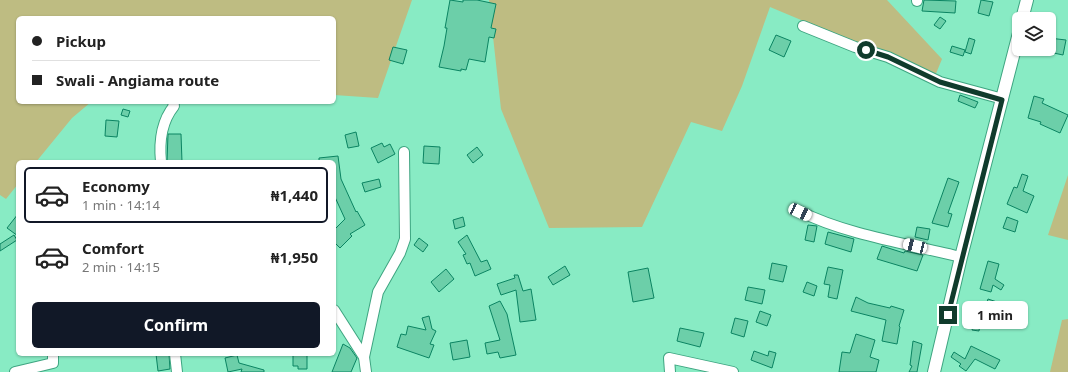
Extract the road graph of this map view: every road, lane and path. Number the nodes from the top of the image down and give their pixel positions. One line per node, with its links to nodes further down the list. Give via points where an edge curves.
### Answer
1 (1027, 0): 2 (street)
2 (1024, 12)
3 (803, 26): 5 (street, via 854,47 888,57 940,82)
4 (1013, 56): 5 (street)
5 (1002, 100): 10 (street)
6 (174, 104): 8 (street, via 162,130)
7 (404, 152): 14 (street, via 405,239 378,292)
8 (161, 160)
9 (800, 212): 10 (street, via 838,227)
10 (961, 257): 20 (street)
11 (336, 313): 14 (street)
12 (54, 356): 15 (street, via 53,363)
13 (175, 356): 16 (street)
14 (364, 357): 17 (street)
15 (15, 372)
16 (177, 372)
17 (366, 372)
18 (670, 372): 19 (street, via 669,358)
19 (732, 372)
20 (934, 372)

